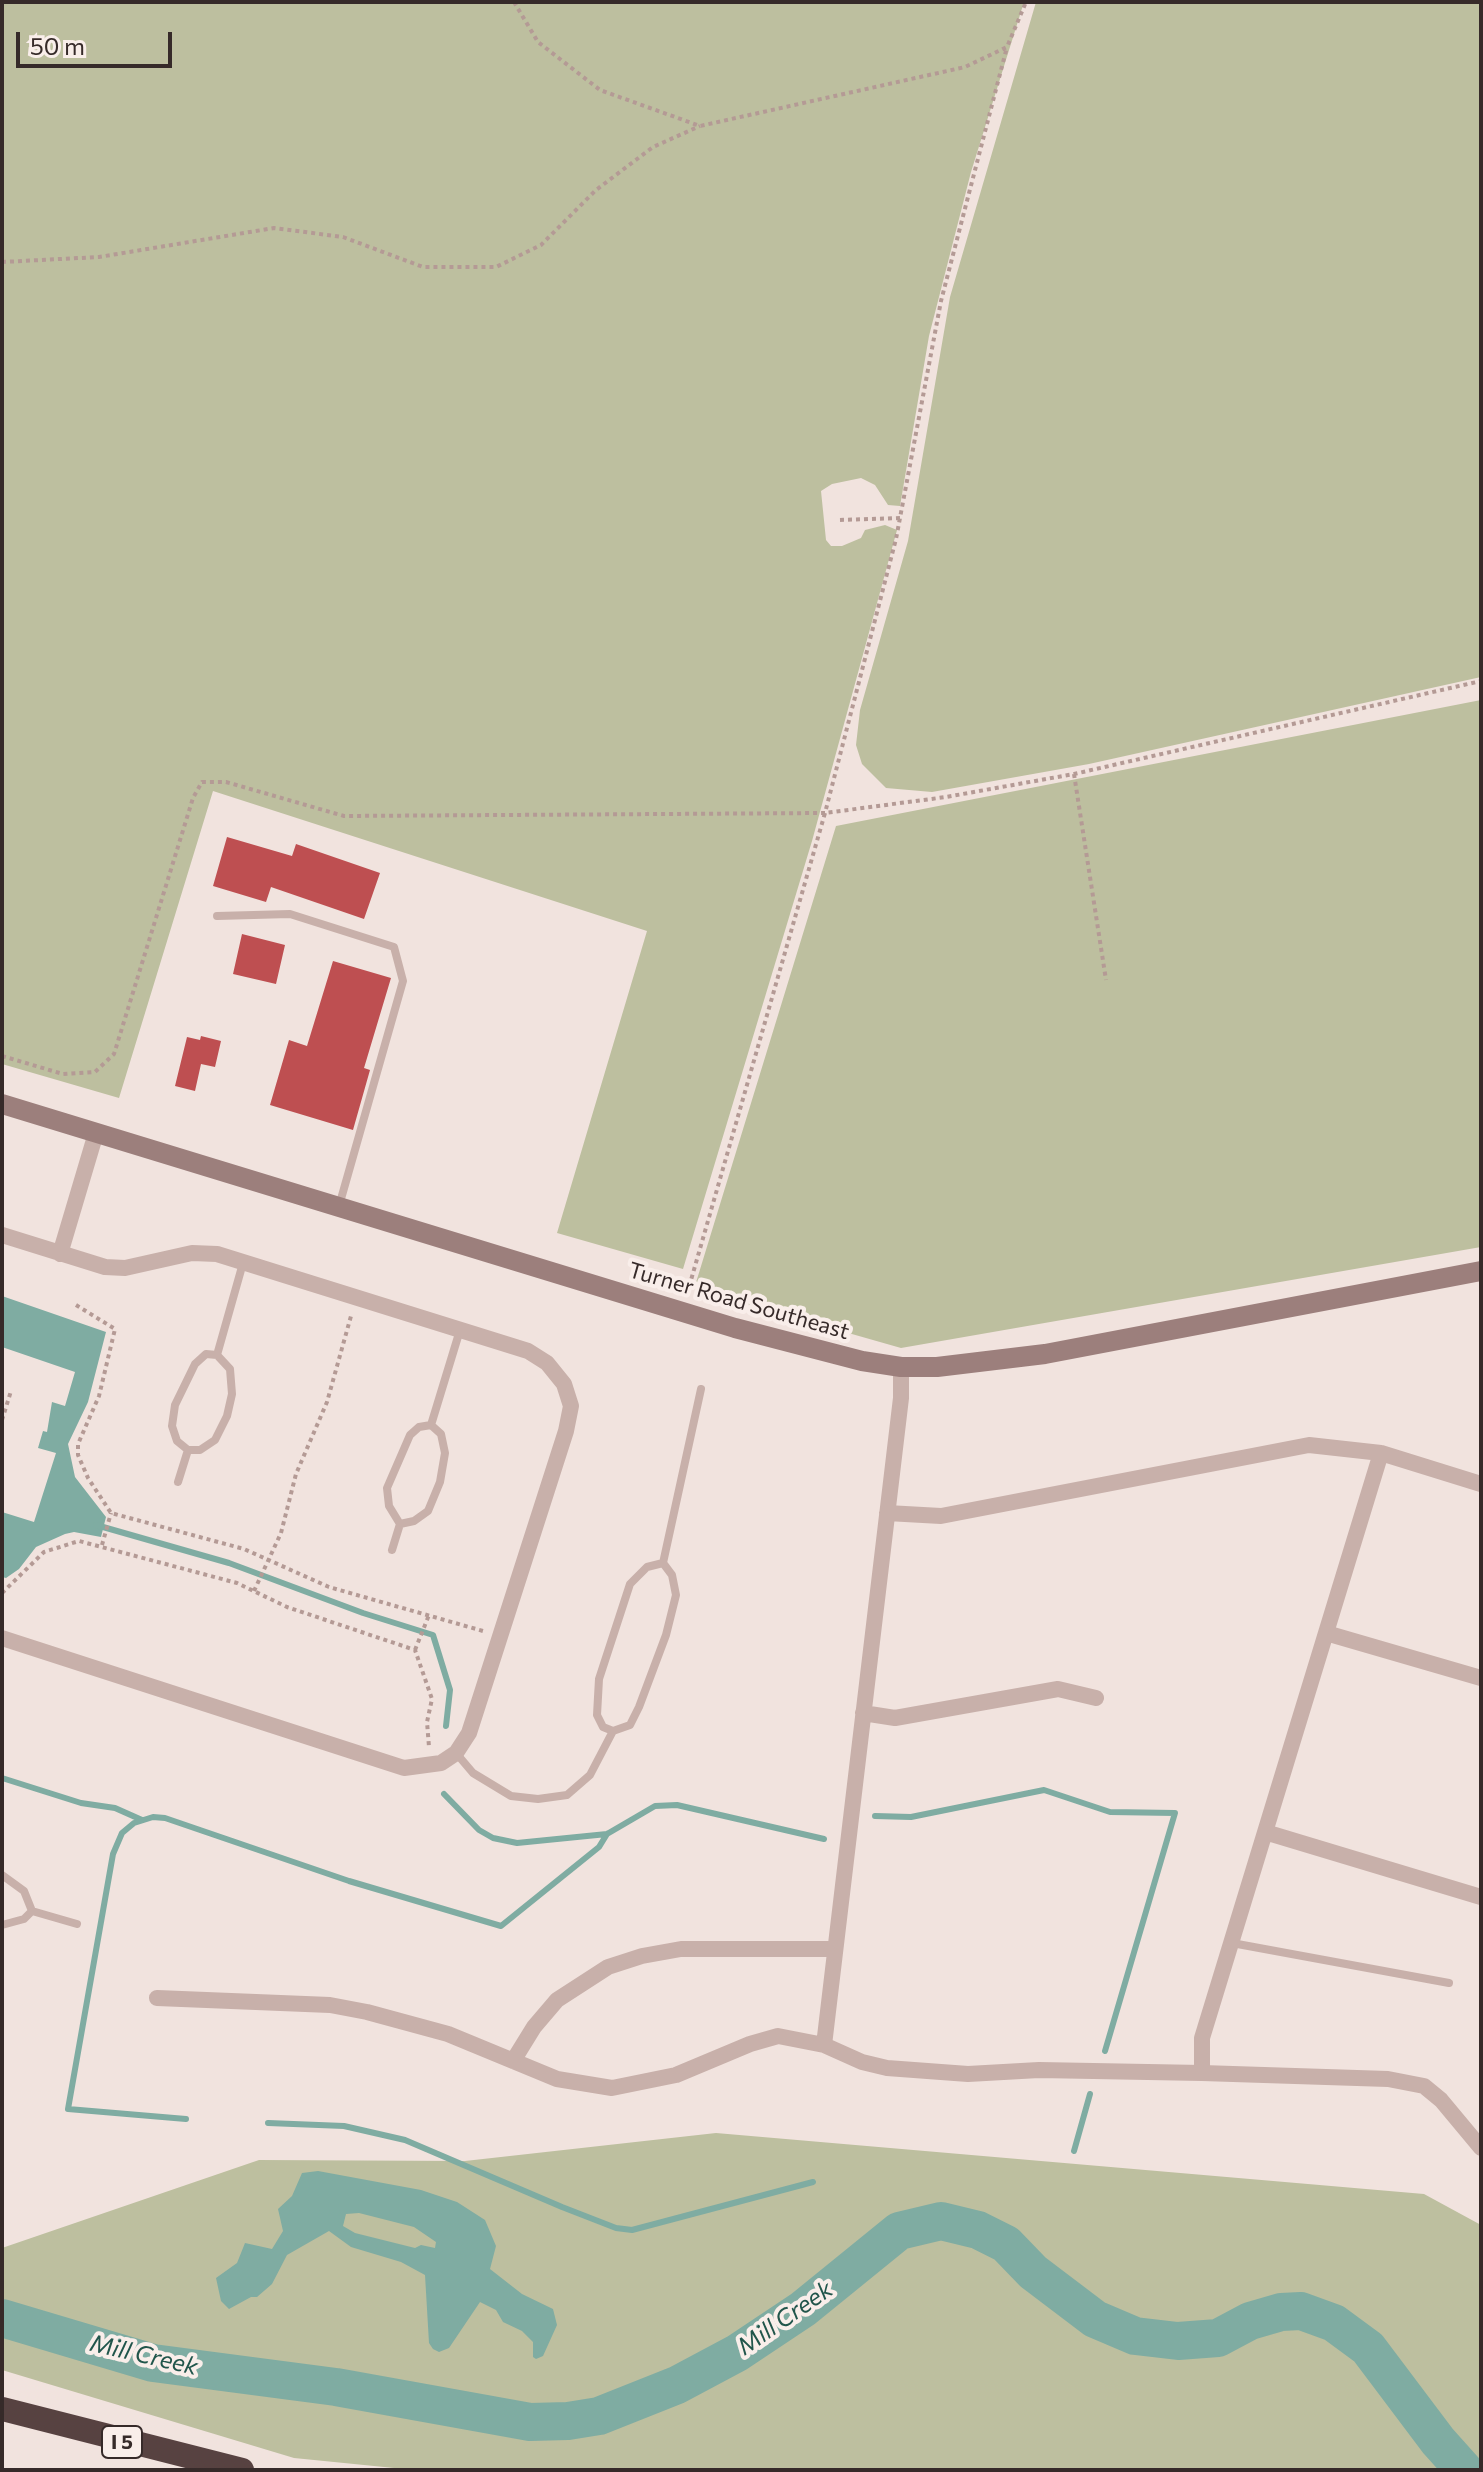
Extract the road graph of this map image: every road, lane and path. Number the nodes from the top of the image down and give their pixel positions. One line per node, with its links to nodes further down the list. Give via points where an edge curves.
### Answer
1 (514, 2): 4 (path, via 538,42 600,90)
2 (1026, 2): 3 (path)
3 (1007, 47): 4 (path, via 965,67); 6 (path, via 941,301)
4 (700, 126): 5 (path, via 653,147 596,190 541,245 496,267 423,267 343,237 274,228 99,257)
5 (2, 262)
6 (900, 518): 7 (path); 10 (path)
7 (840, 520)
8 (1481, 681): 9 (path)
9 (1074, 774): 10 (path); 12 (path)
10 (825, 813): 13 (path, via 344,816 226,782 202,782 114,1054 95,1072 63,1074); 23 (path)
11 (217, 916): 16 (lane, via 290,914 394,947 403,981)
12 (1106, 980)
13 (2, 1056)
14 (2, 1104): 15 (main road, Turner Road Southeast)
15 (96, 1133): 16 (main road, Turner Road Southeast); 18 (street)
16 (339, 1207): 23 (main road, Turner Road Southeast)
17 (2, 1235): 18 (street)
18 (60, 1254): 19 (street, via 125,1268 192,1253)
19 (244, 1262): 21 (street); 25 (lane)
20 (1481, 1271): 26 (main road, Turner Road Southeast, via 1045,1354)
21 (356, 1298): 24 (street); 40 (path, via 327,1402)
22 (76, 1305): 35 (path, via 115,1329 99,1396 78,1444 88,1478)
23 (682, 1312): 26 (main road, Turner Road Southeast, via 804,1348)
24 (460, 1330): 30 (lane); 46 (street, via 528,1351 547,1363 564,1384 571,1406)
25 (217, 1355): 31 (lane, via 206,1354 195,1364 175,1405 172,1426 177,1441); 31 (lane, via 230,1369 227,1416 215,1440 200,1450)
26 (901, 1367): 36 (street)
27 (701, 1389): 41 (lane)
28 (11, 1391): 29 (path)
29 (2, 1420)
30 (431, 1425): 37 (lane, via 410,1435 387,1488 389,1506); 37 (lane, via 441,1434 445,1453 440,1482 428,1511)
31 (188, 1450): 33 (lane)
32 (1381, 1453): 34 (street); 36 (street, via 1309,1445 941,1516); 45 (street)
33 (178, 1482)
34 (1481, 1484)
35 (111, 1513): 38 (path); 40 (path, via 219,1541)
36 (887, 1513): 51 (street)
37 (400, 1524): 39 (lane)
38 (102, 1545): 42 (path); 43 (path, via 79,1541 44,1552)
39 (392, 1550)
40 (268, 1561): 42 (path); 44 (path, via 329,1587)
41 (663, 1563): 52 (lane, via 676,1595 666,1635 630,1725); 52 (lane, via 647,1567 630,1584 599,1679 597,1715 603,1727)
42 (254, 1591): 48 (path)
43 (2, 1593)
44 (430, 1614): 46 (path); 48 (path)
45 (1326, 1633): 49 (street); 55 (street)
46 (500, 1636): 53 (street, via 469,1733)
47 (2, 1638): 54 (street, via 404,1768)
48 (415, 1650): 54 (path, via 432,1699 427,1722)
49 (1481, 1678)
50 (1096, 1698): 51 (street, via 1058,1689 895,1718)
51 (863, 1713): 62 (street)
52 (613, 1731): 53 (lane, via 590,1775 567,1795 511,1796 473,1773)
53 (456, 1753): 54 (street)
54 (431, 1765)
55 (1265, 1832): 57 (street); 61 (street)
56 (2, 1875): 58 (lane, via 24,1891)
57 (1481, 1897)
58 (32, 1911): 59 (lane); 60 (lane)
59 (77, 1924)
60 (2, 1925)
61 (1231, 1942): 63 (lane); 67 (street, via 1202,2038)
62 (835, 1949): 65 (street); 66 (street, via 681,1949 608,1967 557,2000)
63 (1449, 1983)
64 (157, 1998): 66 (street, via 330,2005 407,2021)
65 (824, 2045): 66 (street, via 778,2036 676,2075 612,2088 557,2079); 67 (street, via 887,2068 968,2074)
66 (513, 2061)
67 (1202, 2073): 68 (street, via 1388,2079 1424,2086)
68 (1481, 2148)
69 (2, 2409): 70 (highway, I 5)
70 (242, 2470)

